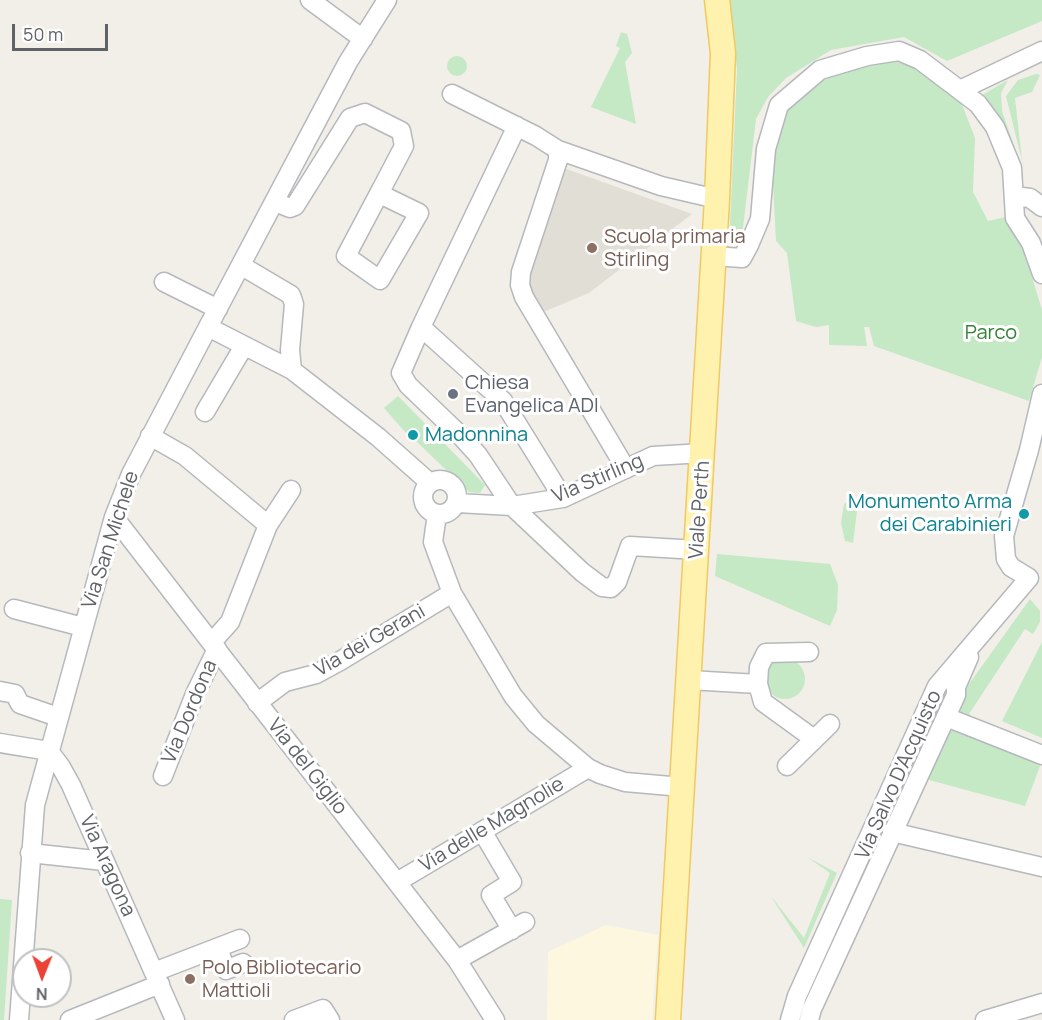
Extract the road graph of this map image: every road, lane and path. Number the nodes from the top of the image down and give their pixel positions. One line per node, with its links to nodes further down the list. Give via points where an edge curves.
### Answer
1 (310, 0): 4 (street)
2 (387, 0): 4 (street, Via San Michele)
3 (717, 0): 12 (main road, Viale Perth, via 723,53)
4 (363, 39): 13 (street, Via San Michele)
5 (1042, 51): 6 (street)
6 (960, 90): 11 (street, via 978,104 995,128 1011,168); 15 (street, via 920,60 899,51 820,70 779,105 766,149 760,219 742,258)
7 (452, 94): 8 (street)
8 (516, 126): 9 (street); 21 (street)
9 (558, 150): 12 (street, via 661,186); 28 (street, via 520,285)
10 (382, 188): 10 (street, via 386,197 419,213 380,280 346,256); 13 (street, via 404,146 404,137 401,131 365,113 345,122 295,206)
11 (1014, 196): 14 (street, via 1030,198); 17 (street, via 1015,218 1031,243)
12 (717, 199): 15 (main road, Viale Perth)
13 (275, 202): 16 (street, Via San Michele)
14 (1042, 207)
15 (713, 256): 27 (main road, Viale Perth)
16 (242, 266): 19 (street, Via San Michele); 23 (street, via 291,296)
17 (1042, 274)
18 (165, 282): 19 (street)
19 (218, 309): 20 (street, Via San Michele)
20 (208, 327): 22 (street); 26 (street, Via San Michele)
21 (421, 327): 31 (street, via 503,401); 33 (street, via 401,373 408,385 478,455)
22 (244, 346): 23 (street); 25 (street)
23 (292, 370): 29 (street)
24 (1042, 394): 45 (street, via 1004,537 1006,559 1029,578 978,638)
25 (205, 412)
26 (150, 436): 35 (street, Via San Michele); 36 (street, via 185,456)
27 (703, 453): 28 (street, Via Stirling, via 653,456); 37 (main road, Viale Perth)
28 (626, 469): 31 (street, Via Stirling)
29 (430, 483): 32 (street, via 440,479 451,483 457,492); 34 (street, via 423,498 427,508)
30 (291, 490): 36 (street, Via Dordona)
31 (563, 498): 33 (street, Via Stirling)
32 (457, 503): 33 (street, Via Stirling); 34 (street, via 449,512)
33 (512, 506): 37 (street, via 560,553 606,589 617,582 630,546)
34 (437, 514): 38 (street, via 433,542)
35 (114, 517): 40 (street, Via San Michele); 41 (street, Via del Giglio)
36 (268, 525): 41 (street, Via Dordona, via 230,621)
37 (697, 550): 43 (main road, Viale Perth)
38 (452, 593): 47 (street, Via dei Gerani, via 316,674 285,682); 56 (street, via 513,696 536,724)
39 (14, 609): 40 (street)
40 (82, 627): 48 (street, Via San Michele)
41 (215, 645): 47 (street, Via del Giglio); 57 (street, Via Dordona)
42 (809, 652): 44 (street, via 766,653 759,667)
43 (689, 680): 44 (street); 58 (main road, Viale Perth)
44 (758, 684): 51 (street, via 763,702)
45 (949, 685): 49 (street, Via Salvo D'Acquisto, via 956,695); 65 (street, Via Salvo D'Acquisto, via 936,688)
46 (8, 693): 48 (street, via 20,704)
47 (257, 703): 64 (street, Via del Giglio)
48 (58, 717): 53 (street, Via San Michele)
49 (946, 717): 54 (street); 60 (street, Via Salvo D'Acquisto)
50 (830, 724): 51 (street)
51 (814, 739): 55 (street)
52 (0, 743): 53 (street)
53 (49, 750): 61 (street, Via San Michele, via 35,805); 62 (street, Via Aragona, via 71,785)
54 (1042, 755)
55 (787, 766)
56 (588, 768): 58 (street, via 625,782); 59 (street, Via delle Magnolie)
57 (164, 776)
58 (682, 787): 78 (main road, Viale Perth)
59 (482, 831): 64 (street, Via delle Magnolie); 68 (street, via 512,882 491,895 518,926)
60 (892, 832): 63 (street); 65 (street, Via Salvo D'Acquisto)
61 (30, 853): 62 (street); 72 (street, Via San Michele)
62 (104, 861): 70 (street, Via Aragona)
63 (1042, 867)
64 (397, 882): 68 (street, Via del Giglio)
65 (859, 884): 79 (street, Via Salvo D'Acquisto, via 797,996); 80 (street, Via Salvo D'Acquisto)
66 (240, 939): 67 (street)
67 (219, 948): 69 (street, via 226,970); 70 (street)
68 (457, 960): 77 (street, Via del Giglio)
69 (243, 963)
70 (157, 978): 73 (street); 74 (street, Via Aragona)
71 (1034, 1010): 81 (street)
72 (19, 1020)
73 (70, 1020)
74 (175, 1020)
75 (294, 1020): 76 (street, via 323,1009)
76 (330, 1020)
77 (495, 1020)
78 (668, 1020)
79 (790, 1020)
80 (809, 1020)
81 (985, 1020)

